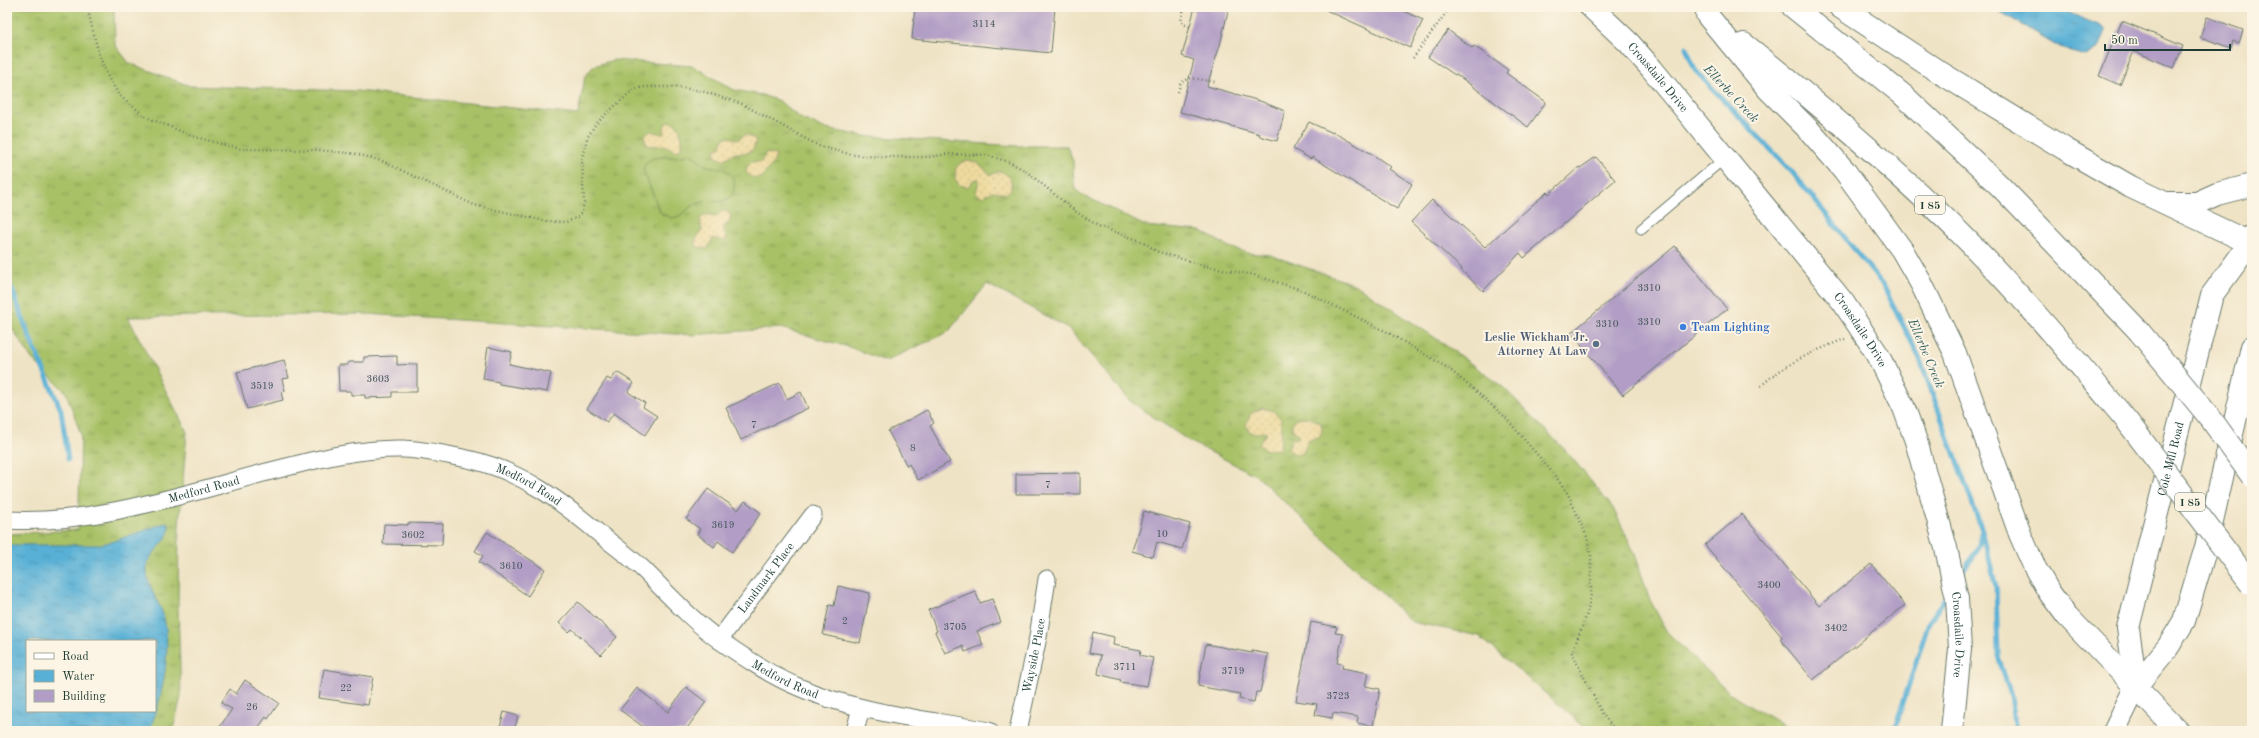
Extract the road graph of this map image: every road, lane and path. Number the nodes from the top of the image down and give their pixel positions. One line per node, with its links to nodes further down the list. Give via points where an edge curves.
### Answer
1 (88, 7): 31 (path, via 99,55 109,79 120,96 146,116 195,137 226,146 357,154 382,161 474,204 515,215 566,222 578,217 584,203 582,158 587,138 595,125 633,90 642,87 677,87 702,91 742,104 819,146 853,155 987,155 1026,171 1075,211 1098,226 1144,242 1156,251 1205,266 1280,282 1309,294 1381,329 1448,368 1505,417 1568,494 1587,537 1592,574 1587,614 1572,652 1602,712)
2 (1184, 7): 8 (path, via 1181,21)
3 (1591, 7): 12 (main road, Croasdaile Drive, via 1630,43)
4 (1793, 7): 20 (main road, bridge, via 1902,95 2000,186 2138,330 2211,419)
5 (1840, 7): 14 (main road, via 1936,70 2065,149 2131,187)
6 (1448, 10): 9 (path)
7 (1701, 11): 24 (main road, I 85, bridge, via 1859,138 1959,233 2068,350 2127,421); 26 (main road, via 1769,90 1844,170 1902,250 1955,353 2020,534 2035,568 2067,616)
8 (1191, 27)
9 (1413, 58)
10 (1216, 82): 11 (path, via 1191,78 1181,82)
11 (1178, 92)
12 (1725, 158): 15 (lane); 17 (main road, Croasdaile Drive, via 1844,302)
13 (2252, 185): 14 (main road, via 2217,194 2197,203)
14 (2168, 203): 16 (main road)
15 (1641, 229)
16 (2252, 243): 26 (main road, Cole Mill Road, via 2212,295 2128,628)
17 (1864, 331): 19 (path, via 1791,364); 32 (main road, Croasdaile Drive, via 1891,378 1916,441 1951,567 1957,599 1960,649)
18 (2252, 347): 26 (main road, via 2206,547 2184,621 2155,665)
19 (1761, 386)
20 (2252, 476)
21 (813, 515): 25 (street, Landmark Place)
22 (7, 520): 25 (street, Medford Road, via 69,518 111,510 320,458 400,449 444,454 509,472 538,486 640,566 685,612)
23 (1048, 579): 30 (street, Wayside Place)
24 (2252, 584)
25 (719, 640): 27 (street, Medford Road, via 766,671 796,686)
26 (2136, 686): 33 (main road); 34 (main road)
27 (861, 708): 28 (street); 29 (street, Medford Road)
28 (855, 731)
29 (990, 731)
30 (1018, 731)
31 (1615, 731)
32 (1952, 731)
33 (2114, 731)
34 (2178, 731)

